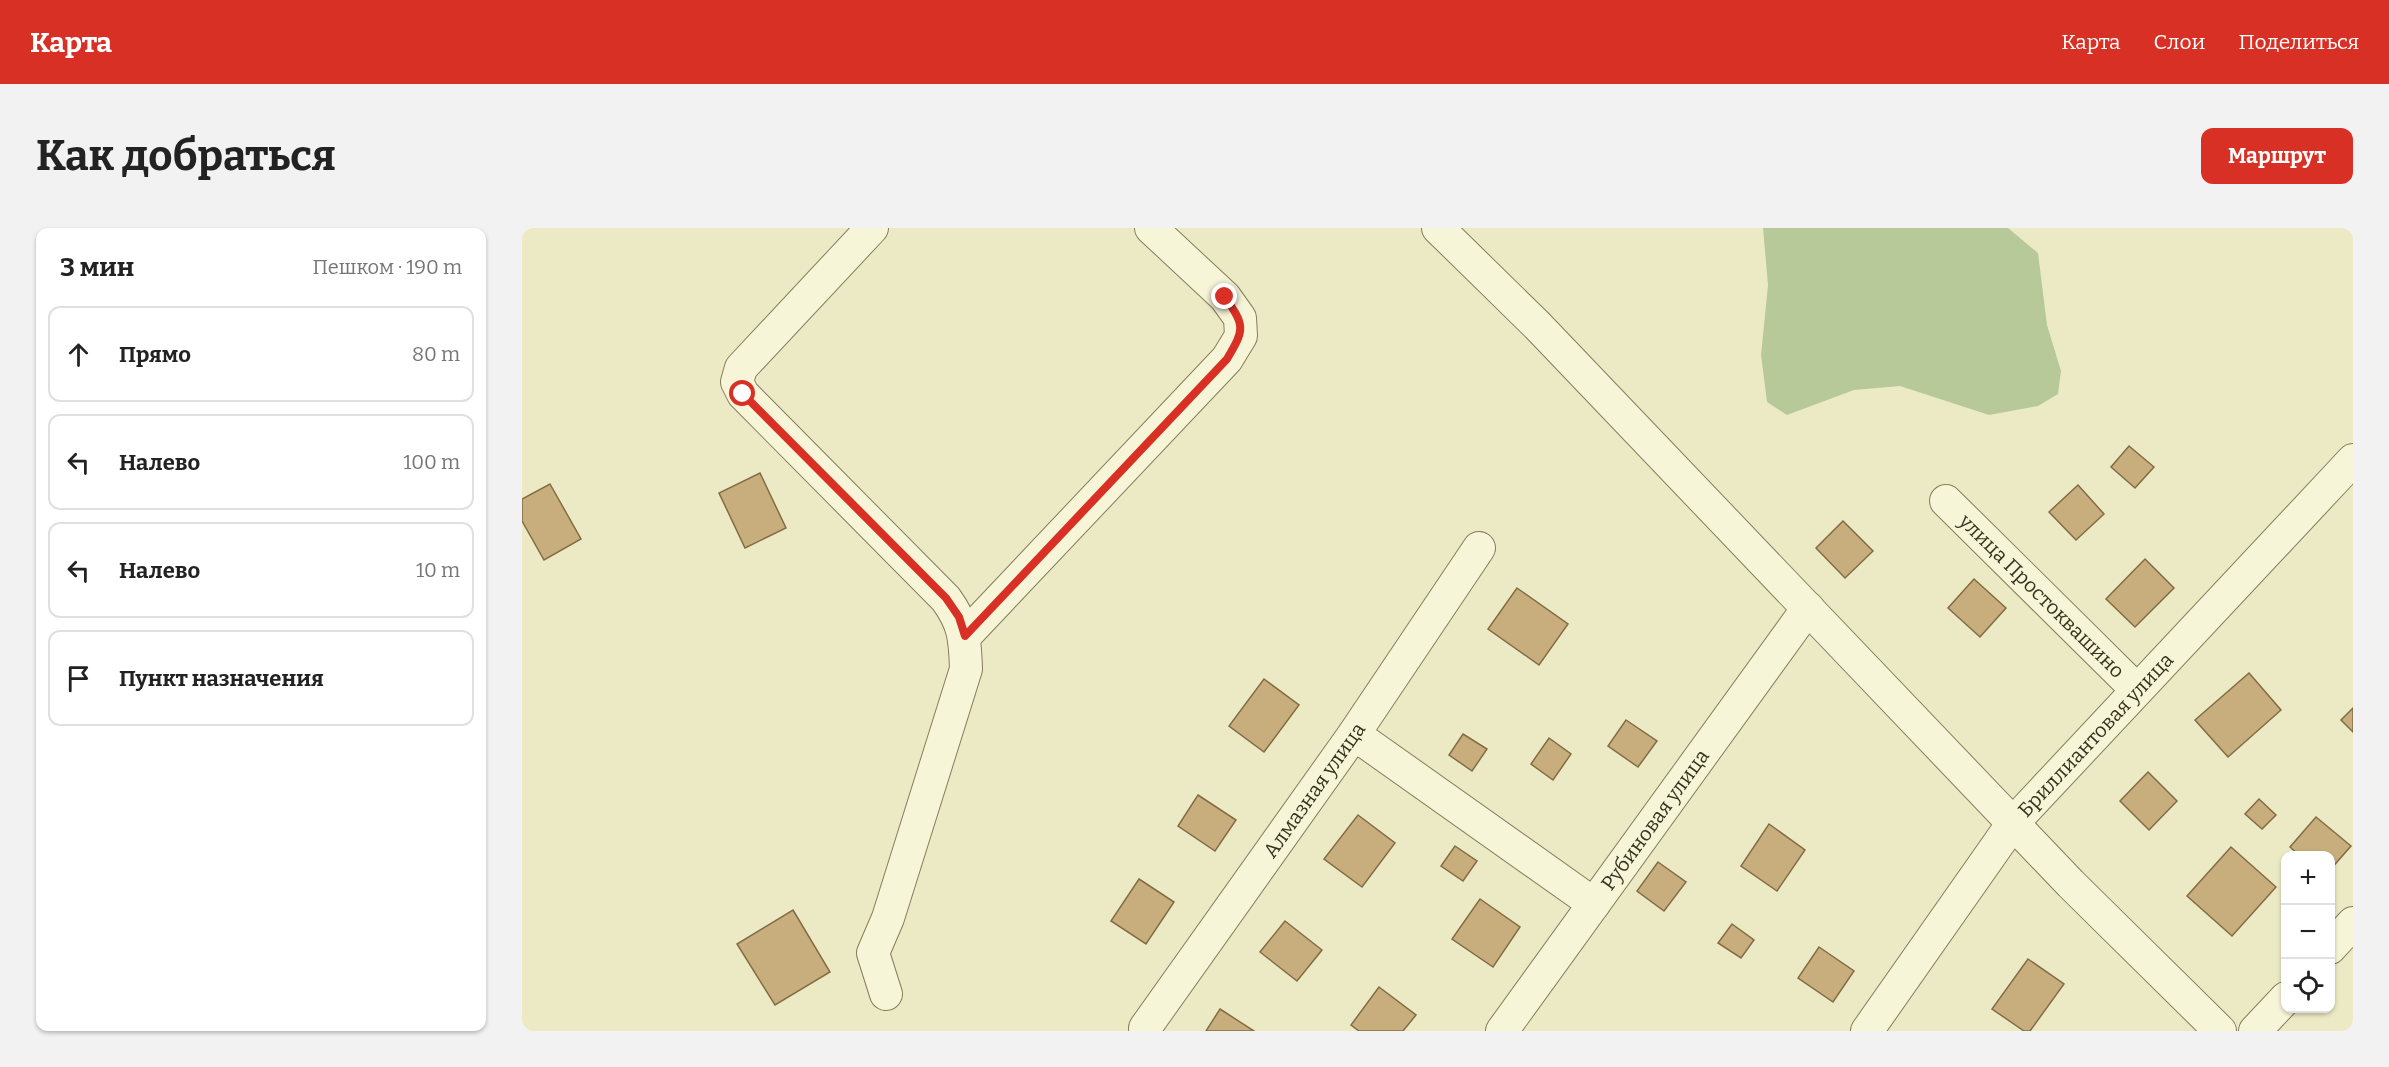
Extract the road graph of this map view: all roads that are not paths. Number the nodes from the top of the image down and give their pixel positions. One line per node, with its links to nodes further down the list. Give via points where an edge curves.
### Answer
1 (872, 228): 8 (street, via 741,368 736,382 743,394 946,598 959,617)
2 (1151, 228): 8 (street, via 1225,297 1240,318 1241,336 1227,359)
3 (1438, 228): 7 (street, via 1538,326)
4 (2353, 460): 9 (street, Бриллиантовая улица)
5 (1946, 501): 9 (street, улица Простоквашино)
6 (1479, 548): 10 (street, Алмазная улица)
7 (1808, 608): 11 (street); 12 (street, Рубиновая улица)
8 (965, 636): 15 (street, via 966,669 888,918 873,954)
9 (2137, 690): 11 (street, Бриллиантовая улица)
10 (1354, 734): 12 (street); 17 (street, Алмазная улица)
11 (2013, 823): 19 (street, Бриллиантовая улица); 20 (street)
12 (1594, 904): 18 (street, Рубиновая улица)
13 (2353, 923): 14 (street)
14 (2335, 943)
15 (886, 994)
16 (2281, 1004): 21 (street)
17 (1145, 1028)
18 (1502, 1031)
19 (1867, 1031)
20 (2220, 1031)
21 (2256, 1031)

